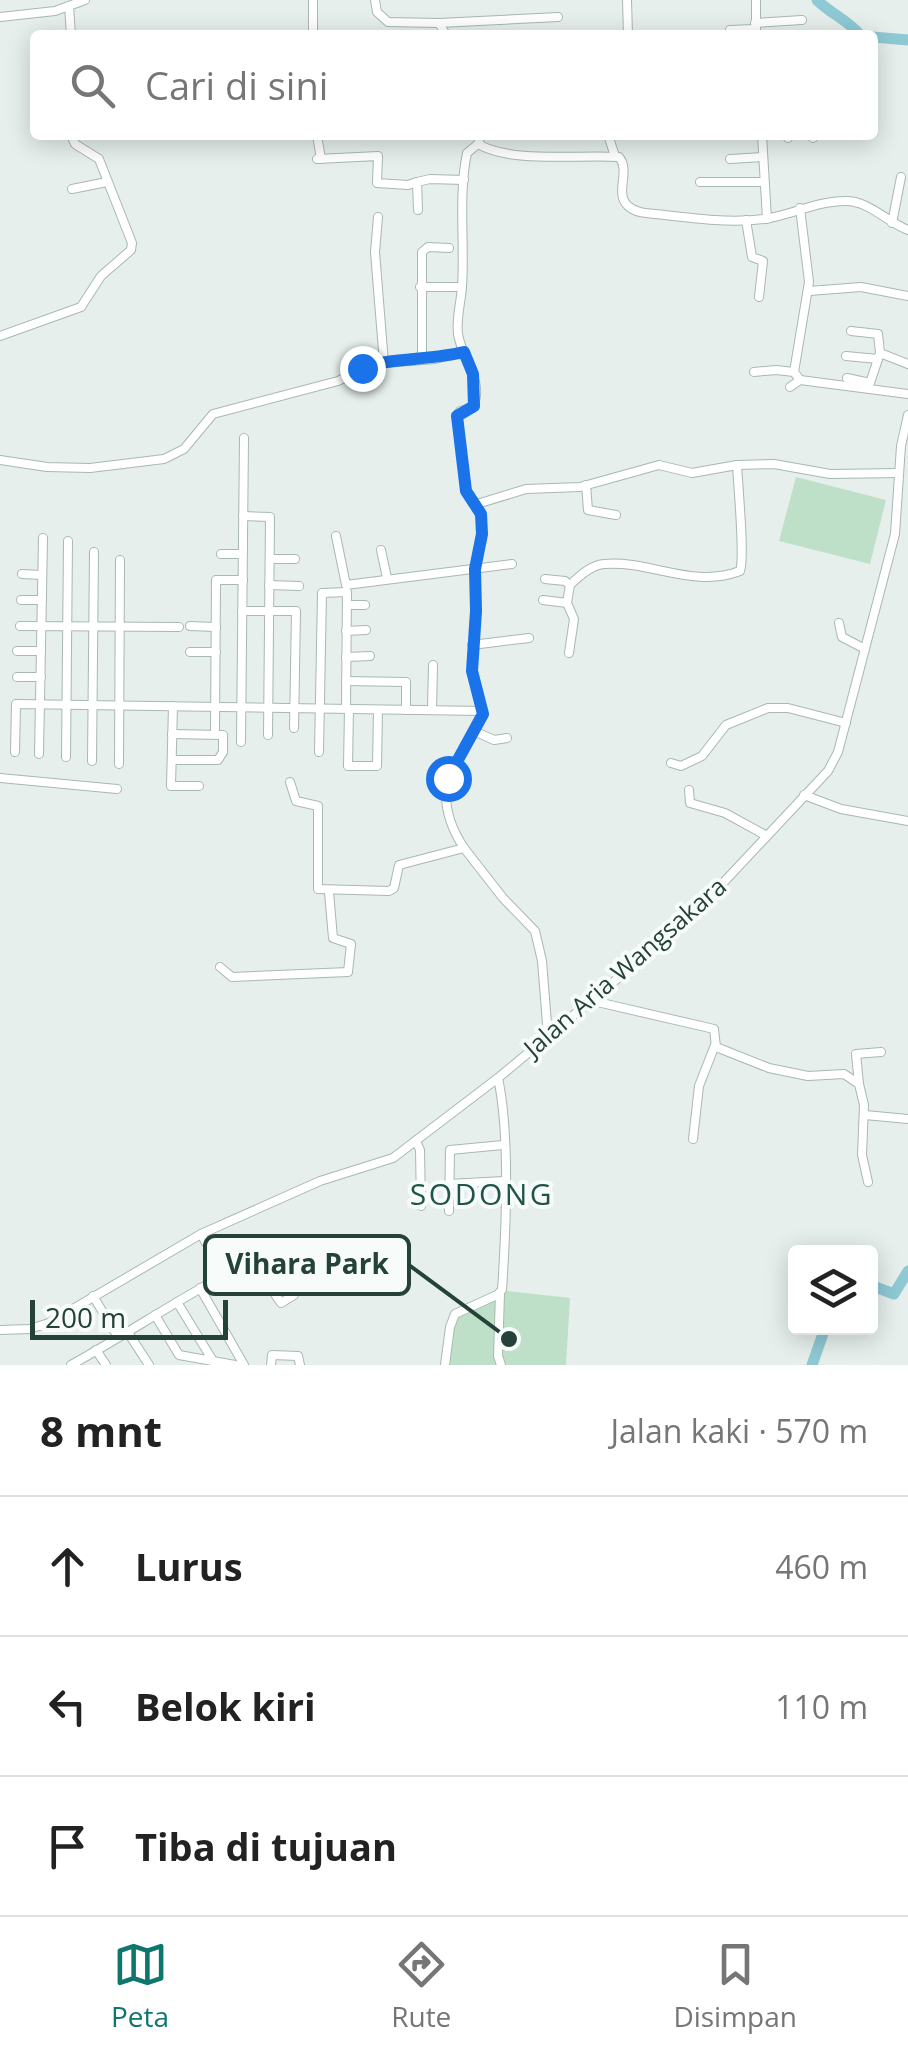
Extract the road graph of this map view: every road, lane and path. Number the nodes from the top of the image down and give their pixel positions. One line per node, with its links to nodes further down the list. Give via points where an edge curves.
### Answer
1 (36, 0): 8 (street)
2 (86, 0): 7 (street)
3 (312, 0): 15 (street)
4 (375, 0): 12 (street, via 388,22)
5 (627, 0): 17 (street)
6 (756, 0): 13 (street)
7 (69, 6): 8 (street); 14 (street)
8 (39, 12): 9 (street)
9 (0, 17)
10 (558, 17): 12 (street)
11 (802, 20): 13 (street)
12 (439, 23): 16 (street)
13 (756, 29): 18 (street)
14 (71, 30)
15 (313, 30)
16 (443, 30)
17 (628, 30)
18 (730, 30)
19 (73, 140): 30 (street, via 99,159)
20 (317, 140): 31 (street, via 319,158 378,156 379,185)
21 (480, 140): 24 (street, via 512,152); 29 (street, via 467,153)
22 (610, 140): 24 (street)
23 (762, 140): 25 (street)
24 (615, 156): 40 (street, via 624,165 622,196 634,210)
25 (763, 157): 26 (street); 32 (street)
26 (730, 159)
27 (709, 166): 32 (street, via 705,182)
28 (901, 178): 34 (street)
29 (464, 180): 31 (street); 45 (street)
30 (107, 182): 33 (street); 50 (street, via 131,250 101,276 81,307)
31 (417, 182): 37 (street)
32 (764, 182): 39 (street)
33 (72, 189)
34 (898, 199): 35 (street); 41 (street)
35 (908, 201)
36 (800, 208): 39 (street); 41 (street, via 859,202); 46 (street)
37 (418, 210)
38 (378, 218): 55 (street)
39 (766, 219): 40 (street)
40 (746, 220): 48 (street, via 752,258 763,261)
41 (892, 223): 42 (street)
42 (908, 230)
43 (449, 248): 44 (street, via 424,249)
44 (420, 286): 45 (street); 54 (street)
45 (462, 287): 51 (street, via 458,333)
46 (808, 291): 47 (street, via 861,288); 58 (street)
47 (908, 296)
48 (759, 297)
49 (852, 330): 53 (street, via 878,334)
50 (0, 336)
51 (464, 352): 54 (street); 68 (street, via 476,401 458,413 458,430 466,491)
52 (846, 356): 53 (street)
53 (879, 356): 56 (street); 59 (street, via 870,383)
54 (422, 360): 55 (street)
55 (384, 363): 64 (street, via 213,414 184,449 164,459 90,468)
56 (908, 364)
57 (754, 372): 58 (street)
58 (797, 376): 60 (street); 61 (street)
59 (846, 378)
60 (790, 387)
61 (908, 394)
62 (908, 415): 66 (street, Jalan Aria Wangsakara)
63 (244, 438): 70 (street)
64 (0, 460)
65 (737, 466): 66 (street); 67 (street, via 692,473 659,465); 91 (street, via 740,572 681,577 602,564)
66 (899, 474): 71 (street, Jalan Aria Wangsakara)
67 (586, 484): 68 (street, via 526,489); 69 (street, via 588,510)
68 (477, 504): 84 (street, via 482,534)
69 (616, 515)
70 (243, 516): 79 (street); 80 (street, via 270,517)
71 (895, 534): 72 (street); 114 (street, Jalan Aria Wangsakara)
72 (908, 535)
73 (336, 536): 87 (street, via 346,585)
74 (43, 538): 86 (street)
75 (68, 541): 106 (street)
76 (381, 550): 87 (street)
77 (94, 552): 107 (street)
78 (221, 554): 79 (street)
79 (243, 554): 89 (street)
80 (270, 559): 81 (street); 90 (street)
81 (296, 559)
82 (120, 560): 108 (street)
83 (512, 564): 84 (street)
84 (475, 569): 87 (street); 113 (street)
85 (22, 574): 86 (street)
86 (42, 575): 94 (street)
87 (387, 578)
88 (545, 579): 91 (street)
89 (242, 580): 97 (street, via 216,580); 101 (street)
90 (269, 585): 92 (street); 102 (street)
91 (570, 585): 98 (street)
92 (299, 586)
93 (21, 600): 94 (street)
94 (42, 600): 105 (street)
95 (203, 600): 97 (street)
96 (544, 600): 98 (street)
97 (216, 601): 109 (street)
98 (568, 603): 119 (street, via 574,619)
99 (346, 605): 100 (street); 110 (street); 135 (street, via 347,592 322,593)
100 (365, 605)
101 (242, 611): 102 (street); 132 (street)
102 (269, 611): 133 (street); 134 (street, via 296,611)
103 (838, 623): 114 (street, via 842,637)
104 (20, 626): 105 (street)
105 (42, 626): 106 (street); 116 (street)
106 (67, 626): 107 (street); 127 (street)
107 (93, 626): 108 (street); 128 (street)
108 (120, 626): 109 (street); 129 (street)
109 (216, 627): 118 (street)
110 (346, 630): 111 (street); 120 (street)
111 (366, 630)
112 (529, 638): 113 (street)
113 (472, 645): 140 (street)
114 (865, 649): 141 (street, Jalan Aria Wangsakara)
115 (17, 651): 116 (street)
116 (41, 652): 124 (street)
117 (190, 652): 118 (street)
118 (216, 652): 131 (street)
119 (569, 653)
120 (346, 656): 121 (street); 125 (street)
121 (370, 656)
122 (432, 665): 139 (street)
123 (17, 677): 124 (street)
124 (40, 677): 126 (street)
125 (346, 682): 136 (street); 138 (street, via 406,682)
126 (40, 704): 127 (street); 149 (street, via 16,704); 151 (street)
127 (67, 704): 128 (street); 152 (street)
128 (92, 705): 129 (street); 154 (street)
129 (120, 705): 130 (street); 156 (street)
130 (173, 706): 131 (street); 145 (street)
131 (215, 707): 132 (street); 143 (street)
132 (242, 708): 133 (street); 148 (street)
133 (268, 708): 134 (street); 146 (street)
134 (294, 708): 135 (street); 142 (street)
135 (320, 709): 136 (street); 150 (street)
136 (347, 709): 137 (street); 137 (street, via 348,766 377,766)
137 (378, 710): 138 (street)
138 (406, 710): 139 (street)
139 (432, 710): 140 (street)
140 (482, 711): 144 (street)
141 (846, 723): 155 (street, via 768,708 726,726 698,758); 162 (street, Jalan Aria Wangsakara, via 834,762)
142 (294, 728)
143 (215, 729)
144 (474, 731): 147 (street); 165 (street, via 446,790 450,823)
145 (172, 734): 153 (street); 153 (street, via 223,735 223,752 218,760)
146 (268, 735)
147 (506, 738)
148 (242, 742)
149 (15, 752)
150 (320, 752)
151 (39, 754)
152 (66, 757)
153 (172, 760): 159 (street, via 171,786)
154 (92, 761)
155 (671, 763)
156 (119, 764)
157 (0, 778): 160 (street)
158 (290, 782): 166 (street, via 295,800 318,806 316,887)
159 (200, 786)
160 (118, 789)
161 (689, 790): 164 (street, via 690,803)
162 (804, 795): 163 (street, via 841,810); 164 (street, Jalan Aria Wangsakara)
163 (908, 822)
164 (767, 836): 168 (street, Jalan Aria Wangsakara, via 708,899)
165 (464, 848): 166 (street, via 399,866 389,891); 169 (street, via 535,931)
166 (329, 892): 167 (street, via 334,938 351,944 348,972 232,976)
167 (220, 966)
168 (593, 1001): 169 (street, Jalan Aria Wangsakara); 170 (street, via 714,1028)
169 (548, 1036): 172 (street, Jalan Aria Wangsakara)
170 (715, 1046): 173 (street, via 769,1068 844,1074); 176 (street, via 699,1086)
171 (881, 1052): 173 (street, via 856,1054)
172 (498, 1078): 177 (street, Jalan Aria Wangsakara); 178 (street)
173 (859, 1084): 174 (street)
174 (864, 1115): 175 (street); 180 (street)
175 (908, 1119)
176 (693, 1138)
177 (416, 1141): 182 (street); 184 (street, Jalan Aria Wangsakara, via 393,1158 320,1181)
178 (503, 1145): 179 (street); 181 (street, via 450,1150)
179 (504, 1181): 181 (street); 188 (street)
180 (868, 1182)
181 (448, 1184): 183 (street)
182 (421, 1206)
183 (449, 1211)
184 (201, 1234): 186 (street); 189 (street, Jalan Aria Wangsakara)
185 (252, 1261): 185 (street, via 281,1303 294,1295 274,1252); 186 (street)
186 (224, 1274): 187 (street)
187 (200, 1288): 190 (street); 201 (street)
188 (500, 1293): 204 (street, via 456,1314); 205 (street)
189 (93, 1296): 192 (street, Jalan Aria Wangsakara, via 41,1327); 194 (street)
190 (177, 1302): 191 (street); 196 (street)
191 (156, 1315): 193 (street); 196 (street, via 179,1355)
192 (0, 1330)
193 (128, 1331): 194 (street); 199 (street)
194 (118, 1336): 195 (street)
195 (96, 1350): 197 (street); 198 (street)
196 (213, 1361): 200 (street)
197 (71, 1365)
198 (106, 1365)
199 (149, 1365)
200 (235, 1365)
201 (244, 1365)
202 (271, 1365): 203 (street, via 276,1353 298,1356)
203 (300, 1365)
204 (445, 1365)
205 (501, 1365)

